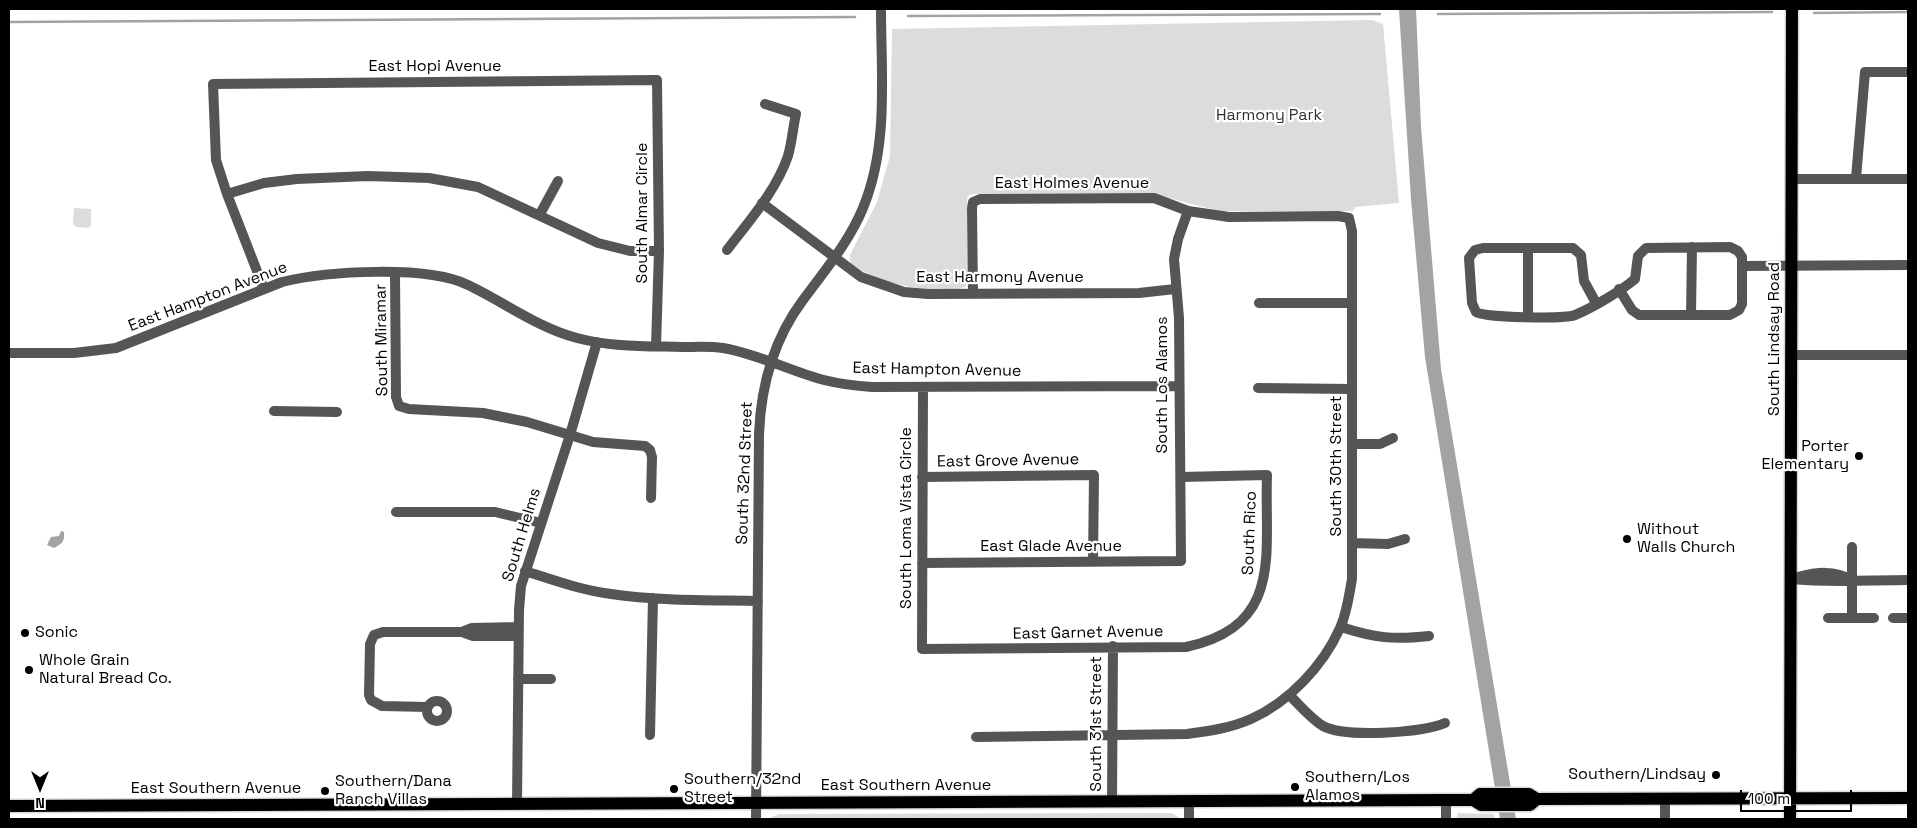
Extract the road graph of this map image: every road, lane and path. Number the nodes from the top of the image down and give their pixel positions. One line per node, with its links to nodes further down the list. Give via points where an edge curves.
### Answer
1 (881, 9): 19 (street, South 32nd Street, via 878,162 863,208)
2 (1792, 9): 7 (main road, South Lindsay Road)
3 (1908, 72): 6 (street, via 1865,72)
4 (657, 80): 10 (street, East Hopi Avenue, via 213,84 216,160); 18 (street, South Almar Circle)
5 (765, 104): 11 (street, via 796,114 788,155)
6 (1856, 178): 7 (street); 8 (street)
7 (1792, 179): 22 (main road, South Lindsay Road)
8 (1908, 179)
9 (558, 180): 13 (street)
10 (227, 194): 13 (street, via 264,183 297,179 429,178 478,187); 24 (street)
11 (762, 203): 17 (street); 19 (street, East Harmony Avenue)
12 (1188, 211): 14 (street, East Holmes Avenue, via 1229,217); 25 (street, South Los Alamos, via 1174,259); 27 (street, East Holmes Avenue, via 1154,198 980,199 973,202)
13 (540, 214): 18 (street, via 598,243 630,251)
14 (1349, 218): 28 (street, South 30th Street, via 1352,231)
15 (1692, 247): 21 (street, via 1733,248 1740,254); 26 (street, via 1643,249 1638,256 1635,279); 31 (street)
16 (1528, 248): 30 (street, via 1570,248 1579,252 1584,281); 32 (street); 32 (street, via 1483,248 1475,250 1469,258 1472,302 1476,312 1487,316)
17 (727, 250)
18 (659, 251): 34 (street, South Almar Circle)
19 (835, 258): 27 (street, East Harmony Avenue, via 862,277 904,292); 38 (street, South 32nd Street, via 789,320)
20 (1908, 265): 22 (street)
21 (1742, 266): 22 (street); 31 (street, via 1739,310 1727,315)
22 (1791, 266): 37 (main road, South Lindsay Road)
23 (395, 273): 24 (street, East Hampton Avenue, via 303,277); 33 (street, East Hampton Avenue, via 455,280 540,324 576,338); 45 (street, South Miramar, via 396,397 399,406 490,414)
24 (264, 289): 35 (street, East Hampton Avenue, via 116,348 74,353)
25 (1175, 289): 27 (street, East Harmony Avenue, via 1139,293); 39 (street, South Los Alamos, via 1179,318)
26 (1620, 289): 30 (street); 31 (street, via 1632,310 1639,315)
27 (973, 294)
28 (1352, 302): 29 (street); 42 (street, South 30th Street)
29 (1259, 303)
30 (1596, 303): 32 (street, via 1572,316)
31 (1691, 315)
32 (1528, 316)
33 (597, 342): 34 (street, East Hampton Avenue); 45 (street, South Helms)
34 (656, 346): 38 (street, East Hampton Avenue, via 720,348 742,351)
35 (9, 352)
36 (1908, 354): 37 (street)
37 (1791, 355): 60 (main road, South Lindsay Road)
38 (770, 361): 40 (street, East Hampton Avenue, via 847,385); 64 (street, South 32nd Street, via 758,434)
39 (1178, 386): 40 (street, East Hampton Avenue); 49 (street, South Los Alamos)
40 (922, 387): 48 (street, South Loma Vista Circle)
41 (1258, 388): 42 (street)
42 (1352, 389): 47 (street, South 30th Street)
43 (274, 411): 44 (street)
44 (337, 412)
45 (570, 435): 50 (street, via 600,443 648,448 652,457); 52 (street, South Helms)
46 (1393, 438): 47 (street, via 1380,444)
47 (1352, 444): 54 (street, South 30th Street)
48 (922, 477): 57 (street, East Grove Avenue, via 1094,475); 58 (street, South Loma Vista Circle)
49 (1181, 477): 56 (street, South Los Alamos); 65 (street, South Rico, via 1268,475 1265,580 1258,599)
50 (651, 498)
51 (396, 512): 52 (street, via 495,512)
52 (541, 523): 59 (street, South Helms)
53 (1405, 539): 54 (street, via 1388,544)
54 (1352, 543): 71 (street, South 30th Street, via 1352,579)
55 (1852, 547): 61 (street)
56 (1181, 561): 57 (street, East Glade Avenue)
57 (1093, 562): 58 (street, East Glade Avenue)
58 (922, 563): 75 (street, South Loma Vista Circle)
59 (525, 571): 63 (street, via 577,587); 72 (street, South Helms)
60 (1791, 579): 61 (street, via 1832,577); 85 (main road, South Lindsay Road)
61 (1852, 580): 62 (street); 67 (street)
62 (1908, 580)
63 (653, 598): 64 (street); 82 (street)
64 (758, 601): 91 (street, South 32nd Street)
65 (1245, 616): 74 (street, East Garnet Avenue, via 1230,631 1208,642 1186,647)
66 (1828, 618): 67 (street)
67 (1852, 618): 68 (street)
68 (1874, 618)
69 (1893, 618): 70 (street)
70 (1908, 618)
71 (1341, 627): 73 (street, via 1373,637 1404,639); 78 (street, South 30th Street, via 1324,656)
72 (518, 631): 76 (street, South Helms); 79 (street, via 472,628 462,632 383,632 374,635 370,644 369,694 373,702 382,706)
73 (1429, 636)
74 (1113, 646): 75 (street, East Garnet Avenue); 81 (street, South 31st Street)
75 (922, 649)
76 (518, 679): 77 (street); 90 (street, South Helms)
77 (551, 679)
78 (1290, 694): 80 (street, via 1322,731 1421,731); 81 (street, South 30th Street, via 1251,719 1214,730 1188,734)
79 (428, 707)
80 (1445, 724)
81 (1113, 734): 83 (street, South 30th Street); 89 (street, South 31st Street)
82 (650, 735)
83 (976, 737)
84 (1665, 798): 85 (main road, East Southern Avenue); 87 (main road, East Southern Avenue, via 1537,799 1530,805 1515,800 1497,799 1481,805 1473,800); 96 (street)
85 (1790, 798): 86 (main road, East Southern Avenue); 97 (main road, South Lindsay Road)
86 (1908, 798)
87 (1446, 800): 88 (main road, East Southern Avenue); 95 (street)
88 (1189, 801): 89 (main road, East Southern Avenue); 94 (street)
89 (1112, 802): 91 (main road, East Southern Avenue)
90 (517, 804): 91 (main road, East Southern Avenue); 92 (main road, East Southern Avenue)
91 (756, 804): 93 (street, South 32nd Street)
92 (9, 806)
93 (756, 819)
94 (1189, 819)
95 (1446, 819)
96 (1665, 819)
97 (1790, 819)

